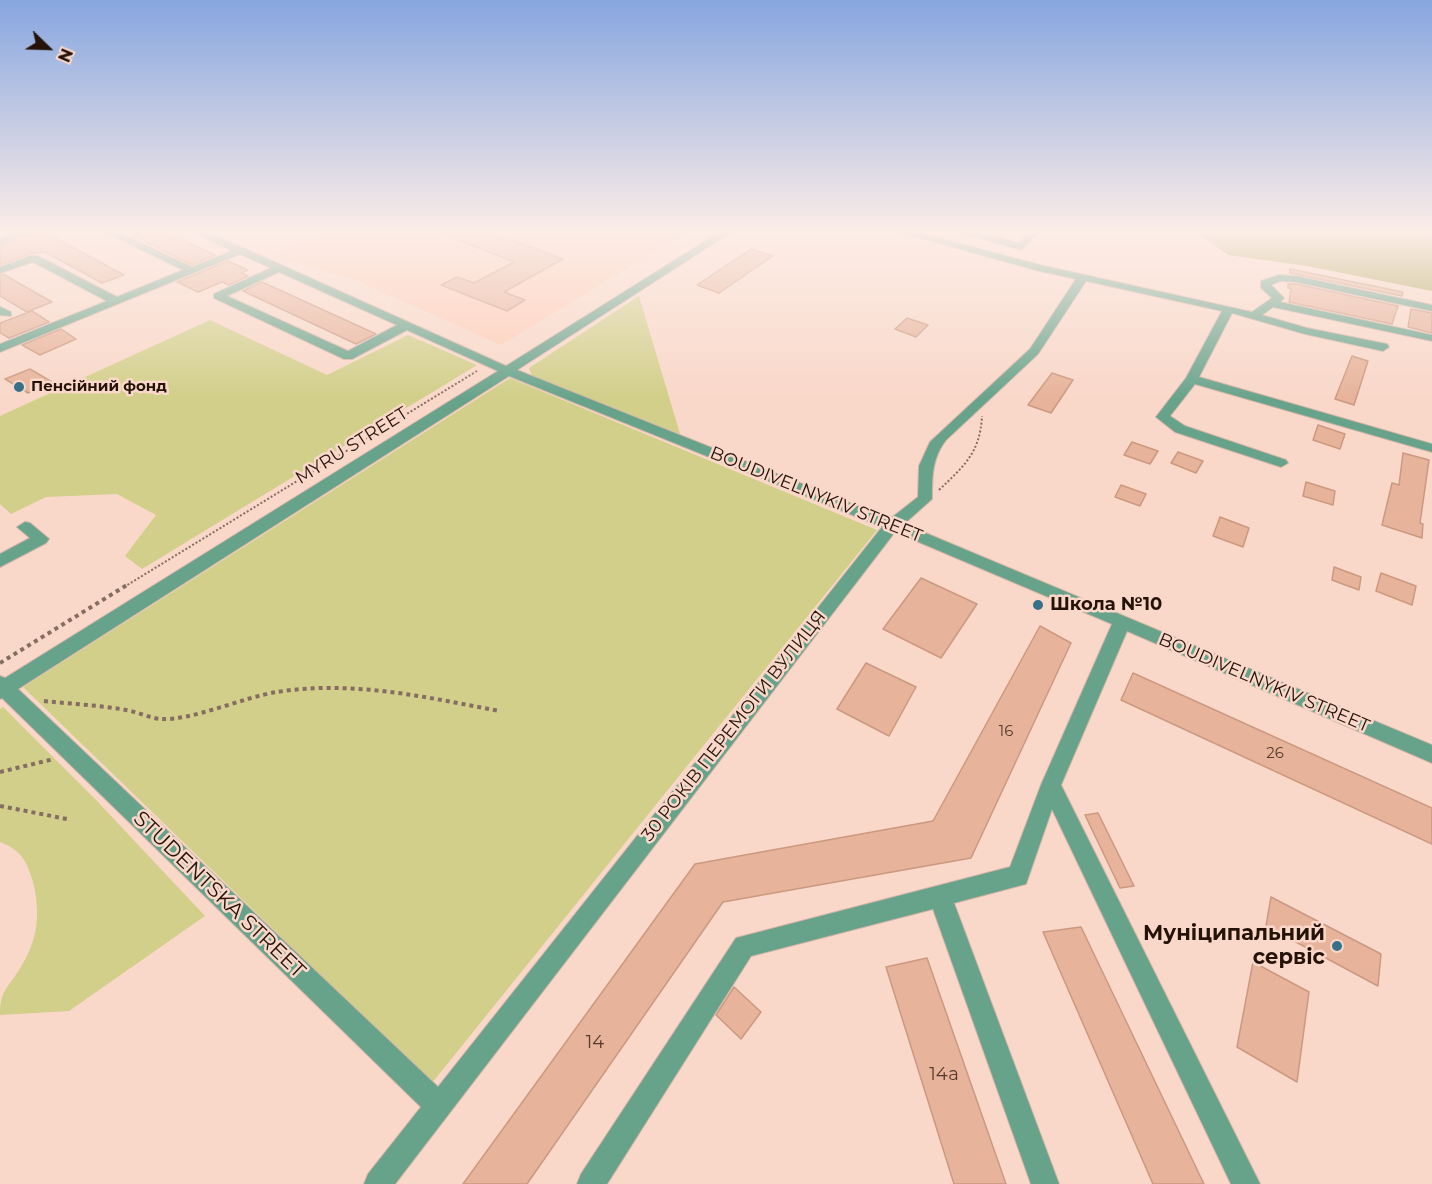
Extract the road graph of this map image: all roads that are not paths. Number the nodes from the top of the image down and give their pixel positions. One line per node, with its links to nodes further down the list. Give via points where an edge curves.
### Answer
1 (92, 288): 10 (street)
2 (146, 288): 10 (street)
3 (235, 288): 15 (street, via 218,296 348,356)
4 (324, 288): 15 (street, BOUDIVELNYKIV STREET)
5 (638, 288): 19 (street, MYRU STREET)
6 (1076, 288): 23 (street, 30 РОКІВ ПЕРЕМОГИ ВУЛИЦЯ, via 1034,351 930,450 925,465 925,499)
7 (1134, 288): 13 (street)
8 (1266, 288): 11 (street, via 1279,298)
9 (1339, 288): 12 (street)
10 (116, 301): 18 (street)
11 (1274, 304): 14 (street); 16 (street)
12 (1432, 308)
13 (1229, 309): 14 (street); 20 (street)
14 (1254, 316): 17 (street, via 1305,331)
15 (407, 326): 19 (street, BOUDIVELNYKIV STREET)
16 (1432, 338)
17 (1383, 346)
18 (0, 348)
19 (508, 371): 23 (street, BOUDIVELNYKIV STREET); 27 (street, MYRU STREET)
20 (1192, 379): 21 (street); 22 (street, via 1163,417 1180,429)
21 (1432, 448)
22 (1281, 463)
23 (891, 525): 26 (street, BOUDIVELNYKIV STREET); 31 (street, 30 РОКІВ ПЕРЕМОГИ ВУЛИЦЯ)
24 (25, 527): 25 (street, via 40,539)
25 (0, 561)
26 (1122, 622): 28 (street, BOUDIVELNYKIV STREET); 29 (street)
27 (5, 691): 31 (street, STUDENTSKA STREET)
28 (1432, 754)
29 (1051, 785): 30 (street, via 1018,876); 35 (street)
30 (940, 896): 33 (street, via 744,946); 34 (street)
31 (439, 1106): 32 (street, 30 РОКІВ ПЕРЕМОГИ ВУЛИЦЯ)
32 (378, 1184)
33 (591, 1184)
34 (1045, 1184)
35 (1246, 1184)

